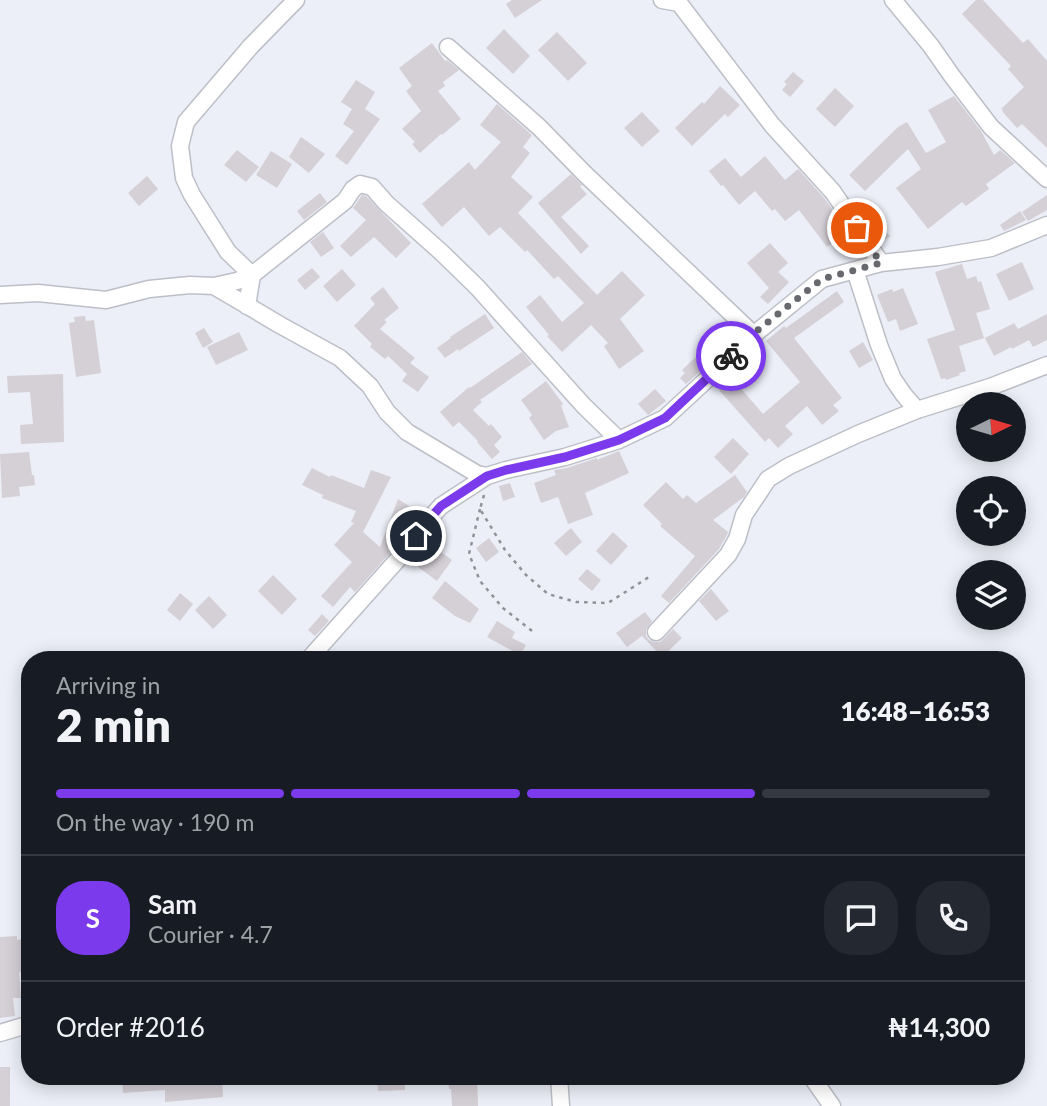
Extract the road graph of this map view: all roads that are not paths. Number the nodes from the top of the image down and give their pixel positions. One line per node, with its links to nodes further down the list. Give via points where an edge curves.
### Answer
1 (296, 0): 9 (street, via 186,122 180,146 184,178 192,195 228,252)
2 (662, 0): 7 (street, via 679,3 772,125 832,192)
3 (893, 0): 5 (street, via 991,127)
4 (448, 47): 13 (street, via 539,127)
5 (1047, 179)
6 (1047, 225): 7 (street, via 991,248)
7 (881, 263): 8 (street)
8 (855, 270): 13 (street, via 822,279); 15 (street, via 893,379)
9 (252, 275): 10 (street); 12 (street); 16 (street, via 345,201 353,189 366,184 477,287)
10 (214, 286): 11 (street, via 149,289 106,300 38,293); 12 (street)
11 (0, 295)
12 (247, 306): 17 (street, via 340,358 407,432)
13 (753, 334): 16 (street, via 665,418)
14 (1047, 365): 15 (street)
15 (917, 410): 18 (street, via 768,479 744,514 728,555)
16 (619, 440): 17 (street, via 506,470)
17 (486, 482): 19 (street, via 441,506)
18 (656, 632)
19 (316, 651)
20 (21, 1027): 21 (street)
21 (0, 1033)
22 (560, 1085): 24 (street)
23 (817, 1085): 25 (street)
24 (561, 1106)
25 (832, 1106)

